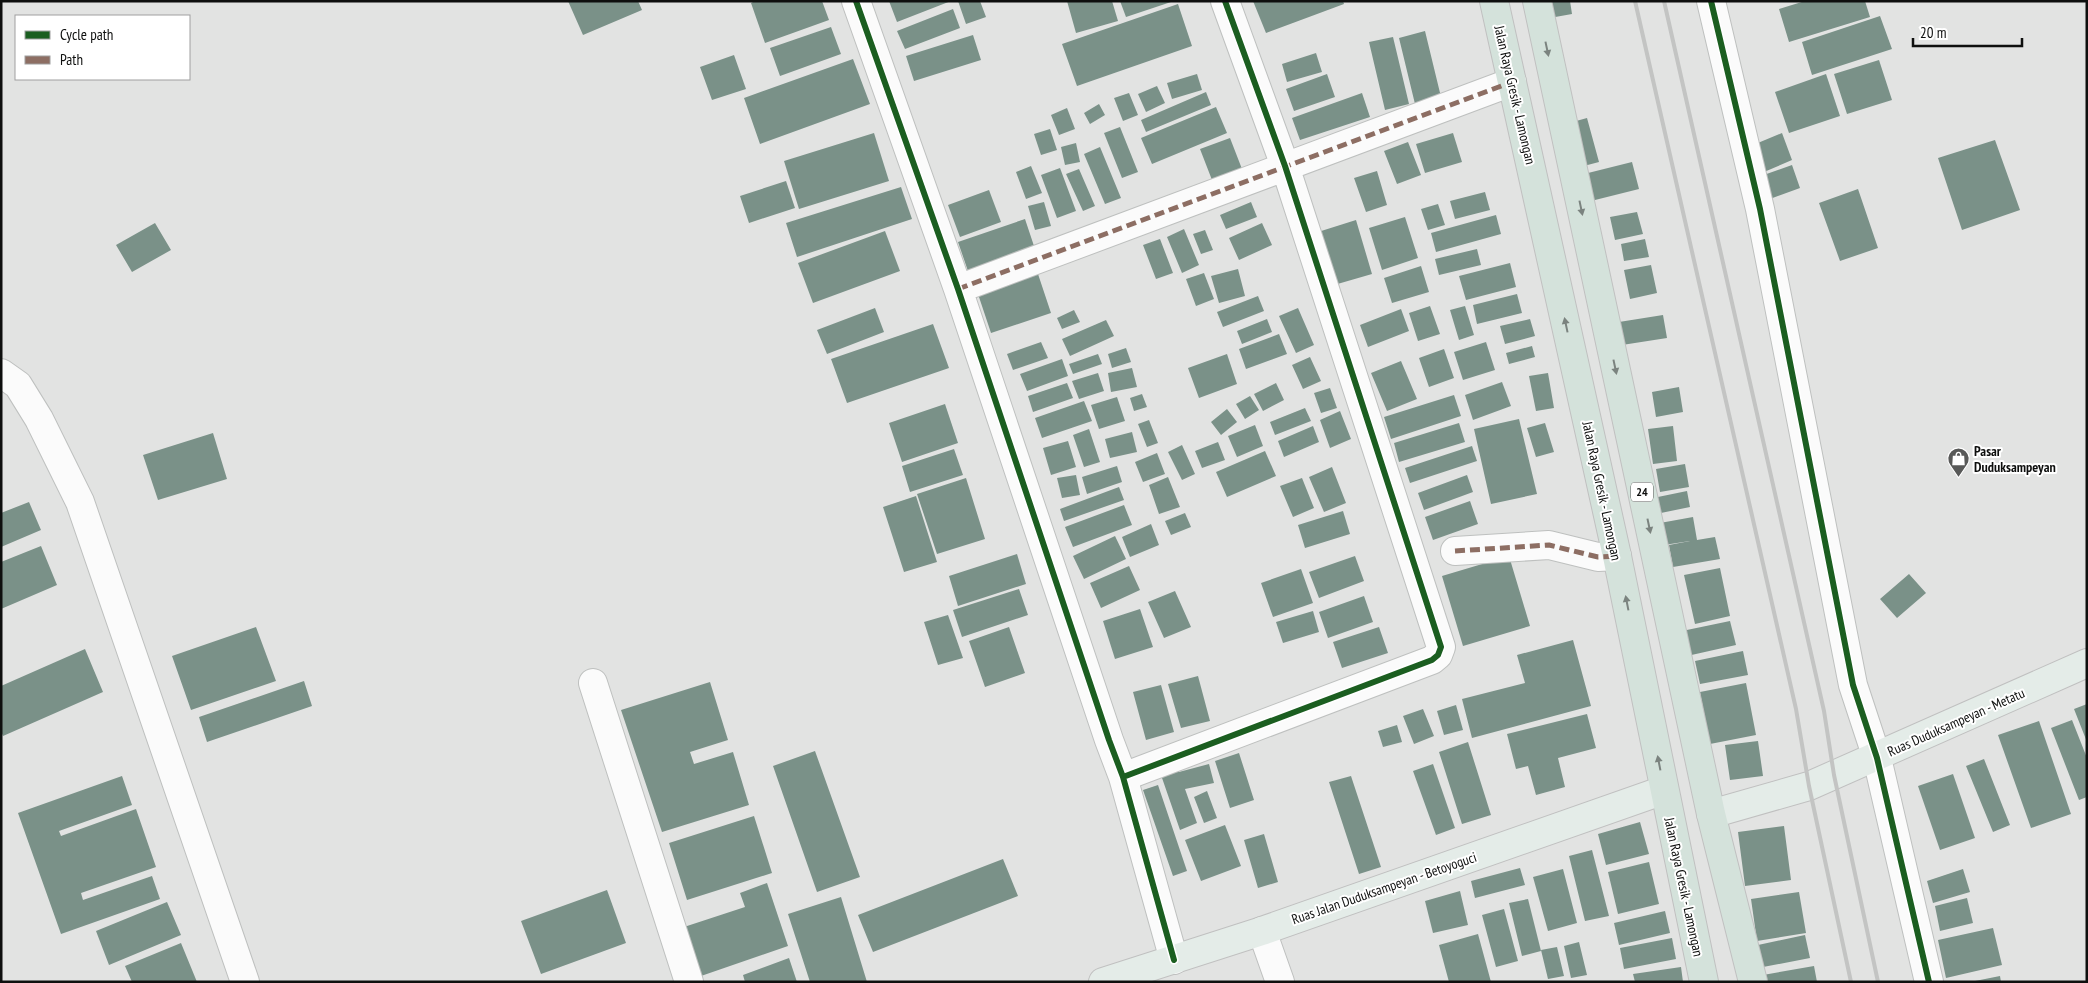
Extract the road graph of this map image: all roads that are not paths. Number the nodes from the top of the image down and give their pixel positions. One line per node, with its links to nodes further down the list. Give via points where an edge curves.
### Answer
1 (856, 1): 8 (street)
2 (1225, 1): 7 (street)
3 (1494, 1): 6 (highway, Jalan Raya Gresik - Lamongan)
4 (1537, 1): 17 (highway, 24, one-way to 17)
5 (1711, 1): 14 (street, via 1760,209 1853,685)
6 (1512, 82): 7 (street); 11 (highway, Jalan Raya Gresik - Lamongan, one-way to 6)
7 (1285, 166): 8 (street); 15 (street, via 1441,647 1432,660)
8 (958, 289): 15 (street)
9 (1, 373): 20 (street, via 18,385 39,419 80,502)
10 (1455, 551): 11 (street, via 1549,545 1598,557)
11 (1617, 556): 16 (highway, Jalan Raya Gresik - Lamongan, one-way to 11)
12 (2087, 663): 14 (main road, Ruas Duduksampeyan - Metatu)
13 (593, 683): 21 (street)
14 (1876, 758): 17 (main road, Ruas Duduksampeyan - Metatu, via 1809,786); 26 (street)
15 (1123, 777): 19 (street)
16 (1664, 790): 18 (main road, Ruas Jalan Duduksampeyan - Betoyoguci); 24 (highway, Jalan Raya Gresik - Lamongan)
17 (1711, 814): 25 (highway, 24)
18 (1262, 931): 19 (main road, Ruas Jalan Duduksampeyan - Betoyoguci); 23 (street)
19 (1174, 960): 22 (main road, Ruas Jalan Duduksampeyan - Betoyoguci)
20 (245, 982)
21 (689, 982)
22 (1103, 982)
23 (1280, 982)
24 (1704, 982)
25 (1753, 982)
26 (1929, 982)

